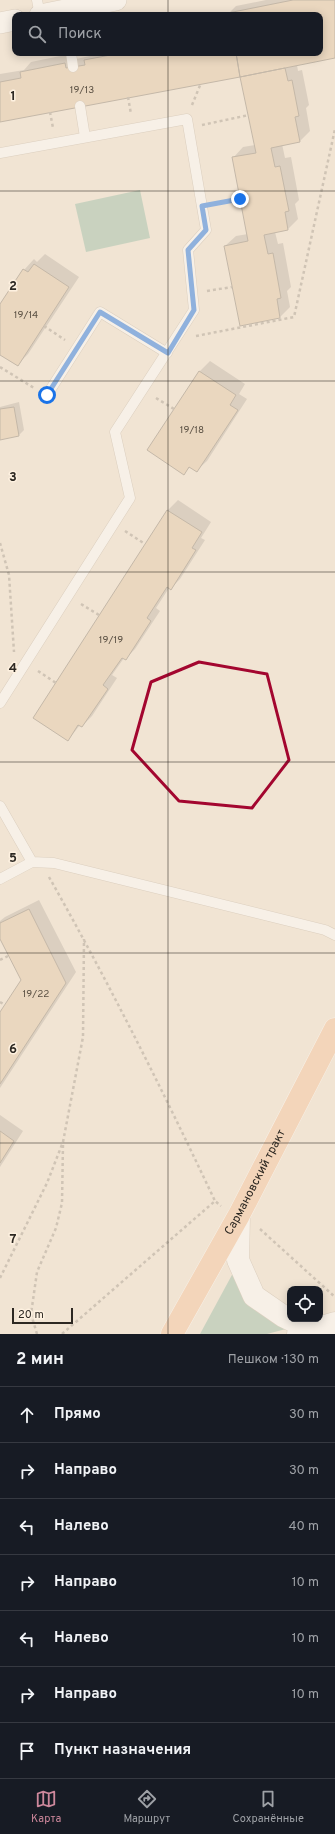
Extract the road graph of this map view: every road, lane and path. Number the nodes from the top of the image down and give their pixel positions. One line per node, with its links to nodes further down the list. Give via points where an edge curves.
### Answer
1 (37, 0): 3 (lane)
2 (116, 0): 4 (street)
3 (39, 12)
4 (68, 12)
5 (12, 21): 6 (street)
6 (0, 23)
7 (71, 56): 8 (lane)
8 (73, 67)
9 (201, 83): 12 (path)
10 (80, 106): 14 (lane)
11 (249, 115): 12 (path)
12 (188, 123): 14 (lane); 17 (lane)
13 (335, 129): 21 (path, via 294,317)
14 (85, 137): 15 (lane)
15 (0, 153)
16 (240, 199): 17 (path)
17 (202, 206): 19 (lane, via 206,230 188,250)
18 (232, 287): 19 (path)
19 (192, 294): 21 (lane, via 194,310)
20 (44, 326): 22 (path)
21 (176, 339): 23 (lane)
22 (77, 348): 23 (lane, via 100,312); 26 (lane)
23 (168, 353): 25 (lane)
24 (0, 367): 26 (path)
25 (143, 390): 27 (path); 28 (lane, via 116,432 130,498)
26 (47, 395)
27 (174, 410)
28 (114, 524): 30 (path); 31 (lane)
29 (0, 543): 34 (path, via 8,575)
30 (145, 544)
31 (68, 596): 32 (path); 33 (lane)
32 (99, 615)
33 (25, 664): 34 (lane); 35 (path)
34 (16, 678): 36 (lane)
35 (56, 683)
36 (0, 703)
37 (0, 806): 38 (lane)
38 (36, 862): 39 (lane); 40 (lane, via 54,863); 41 (path)
39 (0, 879)
40 (335, 934)
41 (84, 939): 47 (path, via 83,1037); 48 (path)
42 (8, 956): 43 (path)
43 (0, 960)
44 (0, 1002): 45 (path)
45 (5, 1005)
46 (335, 1029): 49 (main road, Сармановский тракт)
47 (63, 1142): 50 (path, via 47,1183); 54 (path, via 62,1203 56,1228 36,1272 31,1314)
48 (215, 1200): 49 (path); 55 (path)
49 (238, 1215): 51 (path); 53 (main road, via 238,1260 254,1296); 56 (main road, Сармановский тракт)
50 (0, 1278)
51 (335, 1297)
52 (335, 1323): 53 (main road)
53 (304, 1332)
54 (37, 1334)
55 (62, 1334)
56 (172, 1334)

